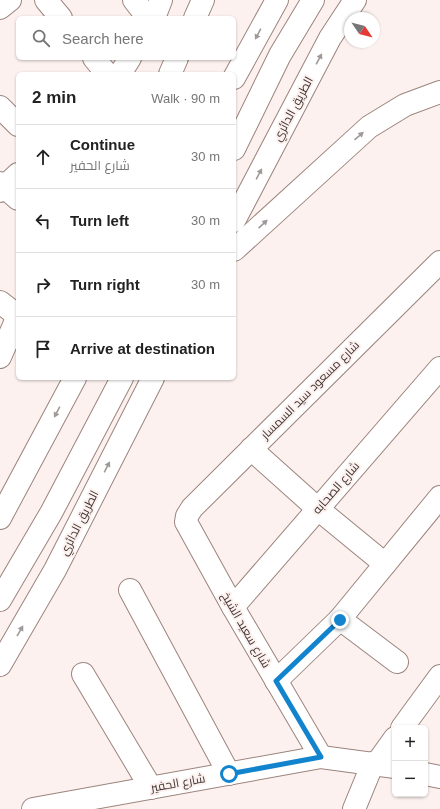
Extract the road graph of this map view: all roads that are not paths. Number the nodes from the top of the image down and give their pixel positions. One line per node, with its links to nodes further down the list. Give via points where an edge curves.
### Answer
1 (10, 0): 9 (main road)
2 (46, 0): 10 (main road)
3 (134, 0): 11 (main road)
4 (161, 0): 12 (main road)
5 (203, 0): 13 (main road)
6 (277, 0): 20 (main road, one-way to 20)
7 (313, 0): 24 (main road, via 280,55)
8 (355, 0): 25 (main road, الطريق الدائري, one-way to 8, via 330,38)
9 (0, 8)
10 (59, 16)
11 (146, 16)
12 (155, 16)
13 (196, 16)
14 (96, 60): 17 (main road)
15 (129, 60): 18 (main road)
16 (176, 60): 19 (main road)
17 (105, 72)
18 (121, 72)
19 (171, 72)
20 (236, 74)
21 (440, 92): 26 (main road, one-way to 21, via 369,128 405,105)
22 (0, 107): 23 (main road)
23 (16, 123)
24 (236, 145)
25 (236, 217)
26 (236, 248)
27 (440, 262): 36 (main road, شارع مسعود سيد السمسار)
28 (0, 302): 29 (main road)
29 (16, 314)
30 (16, 321): 31 (main road)
31 (0, 357)
32 (440, 368): 38 (main road, شارع الصحابه)
33 (74, 380): 39 (main road, one-way to 39)
34 (121, 380): 43 (main road, via 51,513)
35 (152, 380): 47 (main road, الطريق الدائري, one-way to 35, via 55,570)
36 (251, 449): 38 (main road); 40 (main road, شارع مسعود سيد السمسار, via 192,508)
37 (440, 497): 41 (main road)
38 (318, 509): 41 (main road); 44 (main road, شارع الصحابه)
39 (0, 518)
40 (186, 522): 44 (main road, شارع سعيد الشيخ)
41 (385, 564): 45 (main road)
42 (130, 590): 55 (main road)
43 (0, 600)
44 (233, 607): 50 (main road, شارع سعيد الشيخ)
45 (340, 620): 46 (main road); 50 (main road)
46 (397, 662)
47 (0, 665)
48 (83, 674): 58 (main road)
49 (440, 676): 51 (main road)
50 (276, 681): 53 (main road, شارع سعيد الشيخ)
51 (404, 725)
52 (392, 744): 54 (main road)
53 (321, 757): 54 (main road, شارع الحفير); 55 (main road, شارع الحفير)
54 (382, 765): 61 (main road)
55 (229, 774): 58 (main road, شارع الحفير)
56 (428, 775): 57 (main road)
57 (440, 777)
58 (151, 788): 59 (main road, شارع الحفير)
59 (119, 801): 60 (main road, شارع الحفير)
60 (33, 809)
61 (354, 809)

